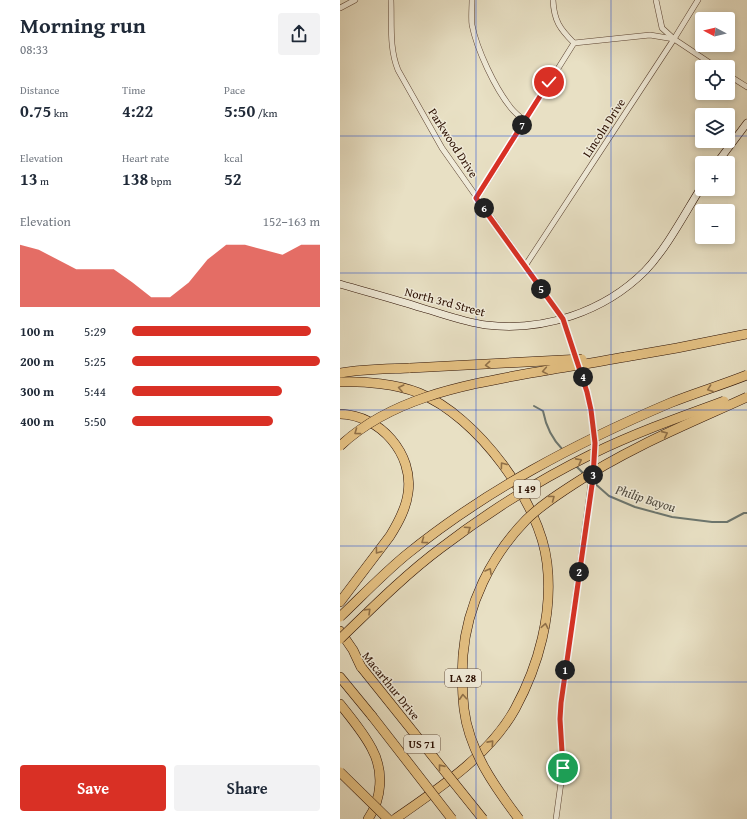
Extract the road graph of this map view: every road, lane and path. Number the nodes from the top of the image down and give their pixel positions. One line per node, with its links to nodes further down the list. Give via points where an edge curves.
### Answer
1 (355, 0): 7 (street)
2 (391, 0): 17 (street, Parkwood Drive, via 393,60 442,148)
3 (472, 0): 13 (street, via 472,23 476,41 487,66 500,92 512,109)
4 (553, 0): 9 (street, via 560,28)
5 (656, 0): 8 (street, via 662,28)
6 (698, 0): 8 (street, Lincoln Drive)
7 (340, 8)
8 (674, 39): 9 (street, via 650,35); 10 (street); 18 (street, Lincoln Drive)
9 (574, 43): 13 (street)
10 (706, 60)
11 (735, 80): 12 (street)
12 (747, 88)
13 (525, 120): 17 (street)
14 (747, 123): 15 (main road)
15 (723, 156)
16 (696, 196): 20 (main road, North 3rd Street, via 662,249 645,270 614,297)
17 (476, 198): 18 (street, Parkwood Drive)
18 (525, 266): 20 (street, Parkwood Drive)
19 (340, 284): 20 (main road, North 3rd Street, via 485,325 520,325)
20 (563, 319): 45 (street, Parkwood Drive, via 587,392 595,443 593,478 561,703 563,768)
21 (747, 334): 22 (highway)
22 (625, 357): 23 (highway, one-way to 23, bridge); 29 (highway, one-way to 29, bridge, via 473,384 442,392 399,407 358,430)
23 (340, 373)
24 (747, 375): 31 (highway, I 49, one-way to 31, bridge, via 614,428 506,484 405,556)
25 (340, 382): 41 (highway, one-way to 25, via 479,755 504,727 515,709 541,643 548,599 547,562 539,530 516,484 482,440 456,416 420,393 382,384)
26 (747, 394): 33 (highway, I 49, one-way to 26, bridge, via 440,548 497,508 592,454 626,438)
27 (747, 397): 44 (highway, LA 28, one-way to 27, bridge, via 476,752 464,710 464,646 467,626 480,586 513,534 557,495 634,448)
28 (340, 414): 30 (highway, one-way to 30, via 366,420 394,442 404,461 408,492 406,504 397,524)
29 (340, 446)
30 (340, 602)
31 (340, 617)
32 (340, 631): 35 (highway)
33 (340, 639)
34 (340, 642): 35 (highway, Macarthur Drive / US 71)
35 (361, 668): 43 (highway, Macarthur Drive / US 71, one-way to 35, bridge)
36 (340, 677): 42 (highway, US 71, bridge)
37 (340, 704): 39 (highway, via 372,749 379,764 379,793)
38 (340, 772): 40 (highway, bridge)
39 (368, 819)
40 (388, 819)
41 (395, 819)
42 (452, 819)
43 (483, 819)
44 (520, 819)
45 (556, 819)

